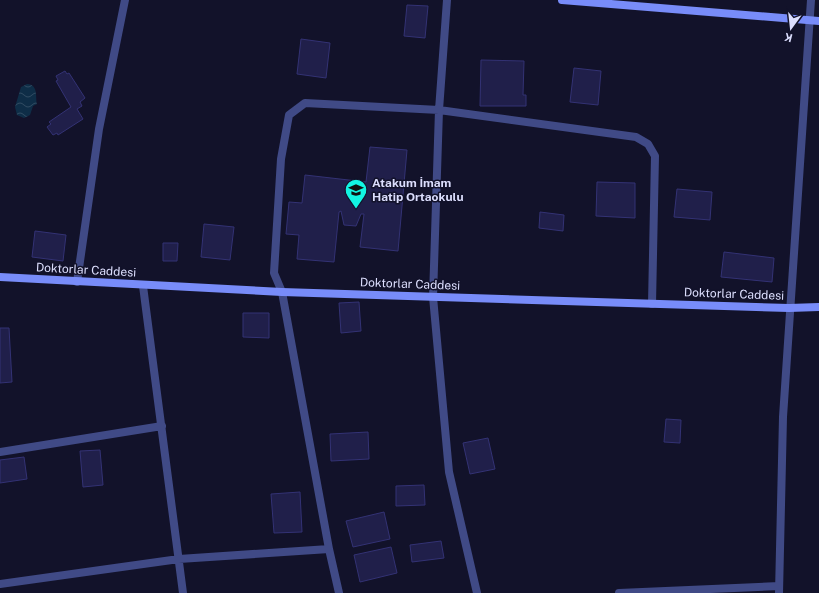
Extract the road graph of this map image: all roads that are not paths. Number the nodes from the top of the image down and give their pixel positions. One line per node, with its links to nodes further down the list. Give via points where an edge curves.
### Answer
1 (125, 0): 9 (street, via 99,129)
2 (447, 0): 7 (street)
3 (562, 0): 5 (street)
4 (811, 0): 5 (street)
5 (809, 20): 6 (street); 15 (street)
6 (819, 20)
7 (439, 110): 11 (street, via 305,103 289,115 281,159 274,273); 12 (street); 13 (street, via 636,137 648,144 655,156)
8 (0, 277): 9 (street, Doktorlar Caddesi)
9 (77, 282): 10 (street, Doktorlar Caddesi)
10 (144, 286): 11 (street, Doktorlar Caddesi); 16 (street)
11 (282, 292): 12 (street, Doktorlar Caddesi); 18 (street)
12 (433, 297): 13 (street, Doktorlar Caddesi); 24 (street, via 449,472)
13 (652, 304): 15 (street, Doktorlar Caddesi)
14 (819, 307): 15 (street, Doktorlar Caddesi)
15 (789, 308): 21 (street, via 783,417)
16 (162, 426): 17 (street); 19 (street)
17 (0, 452)
18 (329, 549): 19 (street); 23 (street)
19 (179, 558): 20 (street); 22 (street)
20 (0, 584)
21 (779, 589): 25 (street)
22 (183, 593)
23 (339, 593)
24 (477, 593)
25 (619, 593)

